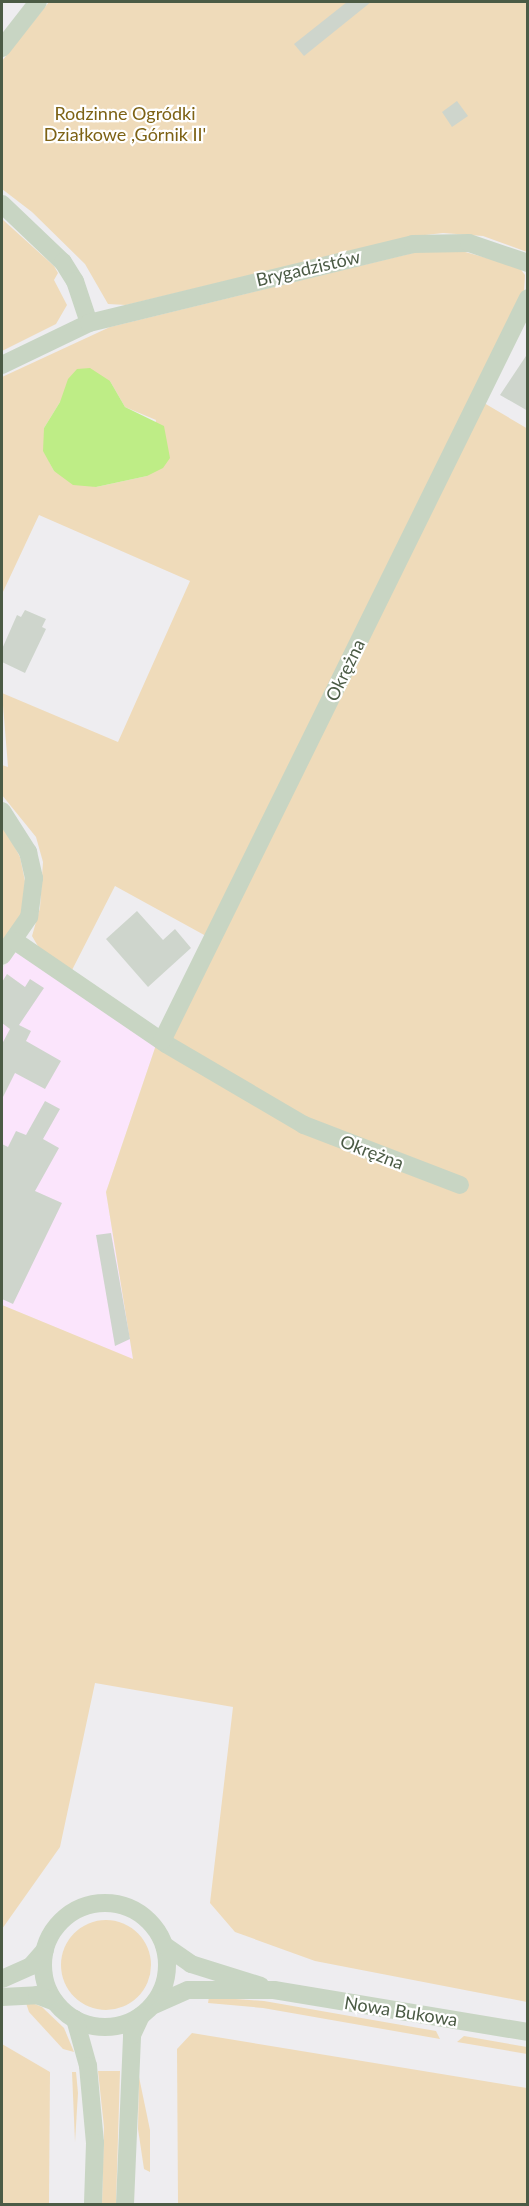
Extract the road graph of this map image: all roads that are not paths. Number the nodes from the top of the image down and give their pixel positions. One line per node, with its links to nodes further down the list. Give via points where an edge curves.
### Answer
1 (38, 2): 2 (street)
2 (2, 48)
3 (2, 204): 6 (street, via 63,262 75,281)
4 (528, 263): 6 (street, Brygadzistów, via 469,243 412,244)
5 (528, 298): 11 (street, Okrężna)
6 (89, 323): 7 (street, Brygadzistów)
7 (2, 364)
8 (2, 811): 9 (street, via 28,852 34,878 29,917)
9 (15, 940): 10 (street); 11 (street, Okrężna)
10 (2, 957)
11 (162, 1041): 12 (street, Okrężna, via 304,1125)
12 (460, 1185)
13 (164, 1945): 14 (street, via 148,1920 128,1907 104,1903 68,1916 50,1936); 16 (street, Nowa Bukowa, via 191,1964); 19 (street, via 164,1984)
14 (45, 1950): 15 (street, via 31,1966); 18 (street, via 44,1977)
15 (2, 1979)
16 (274, 1990): 19 (street, Nowa Bukowa, via 188,1990); 21 (street, Nowa Bukowa)
17 (2, 1997): 18 (street, via 37,1995)
18 (55, 2002): 20 (street)
19 (146, 2012): 20 (street, via 108,2027); 23 (street, via 132,2035)
20 (75, 2019): 22 (street, via 88,2066 95,2144)
21 (528, 2032)
22 (93, 2205)
23 (125, 2205)

